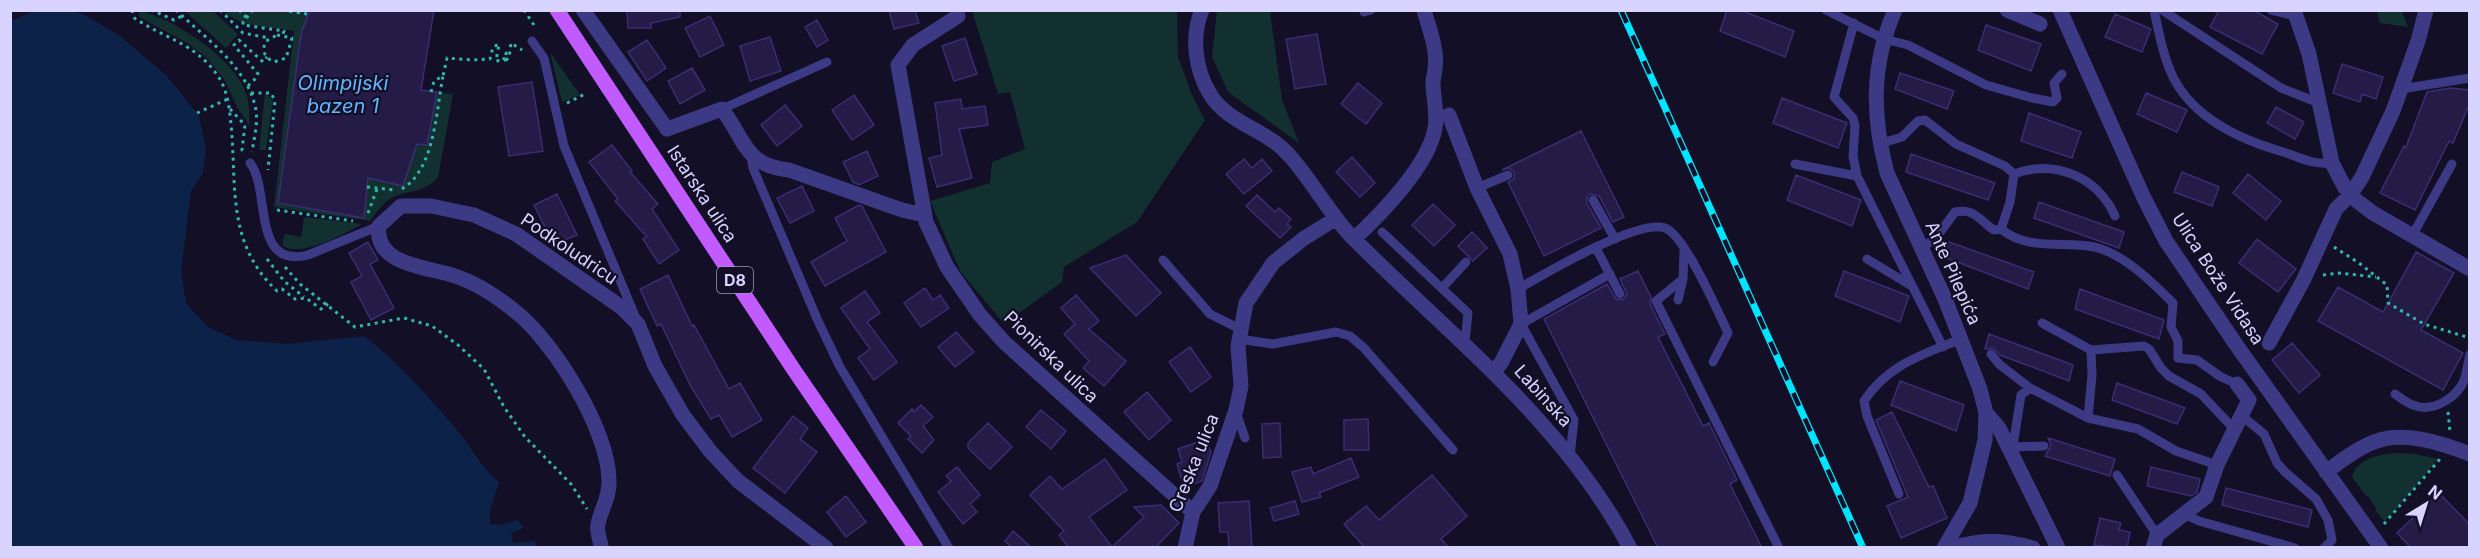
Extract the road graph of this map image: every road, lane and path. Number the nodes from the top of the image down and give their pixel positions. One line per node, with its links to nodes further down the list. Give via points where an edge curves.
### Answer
1 (132, 10): 43 (path, via 138,21 202,58 216,73)
2 (152, 10): 22 (path, via 174,20)
3 (220, 10): 29 (path, via 243,33)
4 (239, 10): 24 (path)
5 (253, 10): 24 (path)
6 (282, 10): 21 (path)
7 (524, 10): 27 (path)
8 (557, 10): 142 (main road, Istarska ulica / D8)
9 (583, 10): 47 (street, Istarska ulica, via 667,129)
10 (1424, 10): 76 (street, via 1435,47 1432,140 1404,187)
11 (1826, 10): 25 (lane)
12 (1895, 10): 30 (street, Ante Pilepića)
13 (2060, 10): 131 (street, Ulica Bože Vidasa, via 2166,241)
14 (2154, 10): 54 (lane, via 2174,78 2213,122 2266,147 2316,164)
15 (2162, 10): 45 (lane, via 2281,88)
16 (2271, 10): 20 (lane)
17 (2426, 10): 39 (street)
18 (1201, 11): 70 (street, Labinska, via 1195,38 1198,65 1210,94 1224,110 1287,152)
19 (2010, 11): 26 (street)
20 (2295, 13): 45 (street)
21 (307, 14)
22 (182, 16)
23 (958, 16): 67 (street, Pionirska ulica, via 913,45 898,65)
24 (247, 18): 28 (path, via 243,25 284,31)
25 (1854, 23): 30 (lane); 59 (lane, via 1834,96 1853,118)
26 (2040, 24)
27 (543, 33)
28 (282, 36): 29 (path); 33 (path, via 292,38 286,58 274,62)
29 (269, 38): 33 (path, via 263,49)
30 (1884, 39): 35 (lane, via 1908,45 1986,85 2032,98 2053,102 2054,83); 50 (street, Ante Pilepića, via 1875,95)
31 (532, 41): 98 (lane, via 544,58 564,146)
32 (526, 52): 36 (path, via 511,43 506,60 506,53 504,60 496,61 499,44 493,47 490,59 447,58)
33 (267, 57): 38 (path, via 263,62 239,40 234,45 258,74)
34 (827, 62): 47 (lane)
35 (2062, 74)
36 (443, 76): 40 (path, via 434,81); 63 (path, via 423,168 402,189)
37 (2469, 78): 39 (lane)
38 (248, 86)
39 (2401, 89): 64 (street, via 2362,177)
40 (431, 92)
41 (251, 93): 60 (path, via 267,91 275,101 267,175)
42 (587, 93): 44 (path)
43 (228, 99): 46 (path); 48 (path)
44 (569, 102)
45 (2319, 103): 54 (street)
46 (230, 109): 51 (path, via 245,125); 96 (path, via 235,207 253,261 277,291 296,299 306,298 321,309)
47 (722, 109): 52 (street)
48 (197, 113)
49 (1449, 115): 62 (street)
50 (1880, 144): 57 (lane, via 1902,137 1918,121 1925,120 1956,144); 81 (street, Ante Pilepića, via 1887,173)
51 (242, 150)
52 (751, 157): 67 (street, via 772,168 789,170 902,210); 143 (lane, via 840,367)
53 (250, 163): 60 (lane)
54 (2332, 163): 64 (street)
55 (1795, 164): 59 (lane)
56 (2452, 164): 75 (lane)
57 (2014, 174): 68 (lane, via 2041,167 2066,171 2101,193); 73 (lane)
58 (1508, 175): 62 (lane)
59 (1857, 176): 91 (lane)
60 (258, 184): 72 (lane, via 269,236 278,250 289,256 308,255)
61 (368, 187): 63 (path)
62 (1477, 188): 93 (street, via 1510,254)
63 (377, 189): 69 (path)
64 (2350, 195): 75 (street); 78 (street, via 2336,209)
65 (1593, 200): 77 (lane)
66 (284, 211): 71 (path)
67 (924, 214): 134 (street, Pionirska ulica, via 947,267 1004,342)
68 (2115, 216)
69 (364, 218)
70 (1335, 219): 76 (street, Labinska); 100 (street, Creska ulica, via 1297,243 1267,269 1246,303)
71 (358, 222)
72 (379, 226): 98 (street, Podkoludricu, via 401,206 431,206 474,215 516,234 621,307); 136 (street, via 378,235 392,256 412,266 459,277 489,293 517,313 555,352 582,398 607,465 607,502)
73 (2001, 229): 81 (lane, via 1994,230 1966,210 1955,212 1935,239); 109 (lane, via 2026,242 2093,247 2146,276 2173,303 2171,327 2178,340)
74 (1382, 232): 92 (lane)
75 (2412, 236): 85 (street)
76 (1354, 239): 103 (street, Labinska)
77 (1615, 239): 79 (lane, via 1645,226 1665,228); 80 (lane)
78 (2321, 241): 87 (path); 89 (street)
79 (1682, 243): 88 (lane); 110 (lane, via 1728,333)
80 (1596, 248): 86 (lane); 93 (lane)
81 (1921, 248): 102 (street, Ante Pilepića)
82 (1867, 259): 91 (lane)
83 (1163, 260): 100 (lane, via 1210,314)
84 (1466, 262): 92 (lane)
85 (2469, 269)
86 (1610, 274): 94 (lane); 99 (lane)
87 (2378, 278): 89 (path, via 2339,273); 101 (path, via 2387,285 2388,303 2424,324)
88 (1683, 279): 95 (lane); 146 (lane, via 1656,301)
89 (2303, 281): 104 (street)
90 (300, 284): 96 (path)
91 (1911, 285): 105 (lane)
92 (1442, 288): 103 (lane, via 1468,313)
93 (1518, 289): 99 (street)
94 (1620, 294)
95 (1678, 300)
96 (328, 304): 136 (path, via 355,327 404,318 432,326 458,345 484,369 525,437 571,484)
97 (2042, 323): 106 (lane)
98 (638, 324): 141 (street, via 683,416 710,451 738,481)
99 (1521, 324): 112 (street); 128 (lane, via 1574,420)
100 (1240, 334): 117 (street, Creska ulica, via 1241,386); 126 (lane, via 1273,344 1336,332 1350,336)
101 (2469, 338)
102 (1961, 339): 105 (lane); 118 (street, Ante Pilepića)
103 (1464, 342): 112 (street, Labinska)
104 (2270, 343)
105 (1943, 346): 133 (lane, via 1898,365 1864,401)
106 (2091, 350): 111 (lane, via 2144,346); 120 (lane)
107 (1991, 354): 114 (lane)
108 (2469, 354): 116 (lane, via 2464,380)
109 (2178, 358): 111 (lane); 113 (lane, via 2197,360)
110 (1713, 362)
111 (2162, 370): 121 (lane, via 2200,394)
112 (1494, 371): 128 (street, Labinska)
113 (2237, 384): 119 (street, via 2249,400)
114 (2030, 388): 120 (lane); 125 (lane, via 2022,395)
115 (2396, 394): 116 (lane, via 2423,408)
116 (2446, 402): 122 (path)
117 (1236, 410): 123 (lane); 134 (street, Creska ulica, via 1210,486)
118 (1986, 413): 125 (street); 147 (street, Ante Pilepića, via 1985,440 1970,503)
119 (2242, 416): 121 (street); 139 (lane, via 2264,434 2285,472 2316,499 2328,520)
120 (2088, 418): 130 (lane, via 2138,429 2176,451)
121 (2235, 430): 130 (street)
122 (2450, 434)
123 (1245, 438)
124 (2044, 446): 125 (lane)
125 (2013, 449): 150 (street)
126 (1453, 450)
127 (2469, 454): 131 (street, via 2434,442 2406,438 2376,441)
128 (1570, 456): 145 (street, Labinska, via 1596,490)
129 (2438, 462): 137 (path)
130 (2217, 465): 135 (street, via 2206,497)
131 (2326, 472): 153 (street, Ulica Bože Vidasa)
132 (2117, 475): 138 (lane)
133 (1899, 494)
134 (1193, 512): 144 (street, Creska ulica)
135 (2184, 514): 138 (street); 151 (lane)
136 (597, 526): 140 (street)
137 (2383, 526)
138 (2155, 541)
139 (2333, 544): 152 (lane)
140 (601, 547)
141 (826, 548)
142 (916, 548)
143 (949, 548)
144 (1185, 548)
145 (1630, 548)
146 (1779, 548)
147 (1944, 548)
148 (1951, 548): 149 (street, via 1978,540)
149 (2033, 548)
150 (2058, 548)
151 (2295, 548)
152 (2324, 548)
153 (2381, 548)

